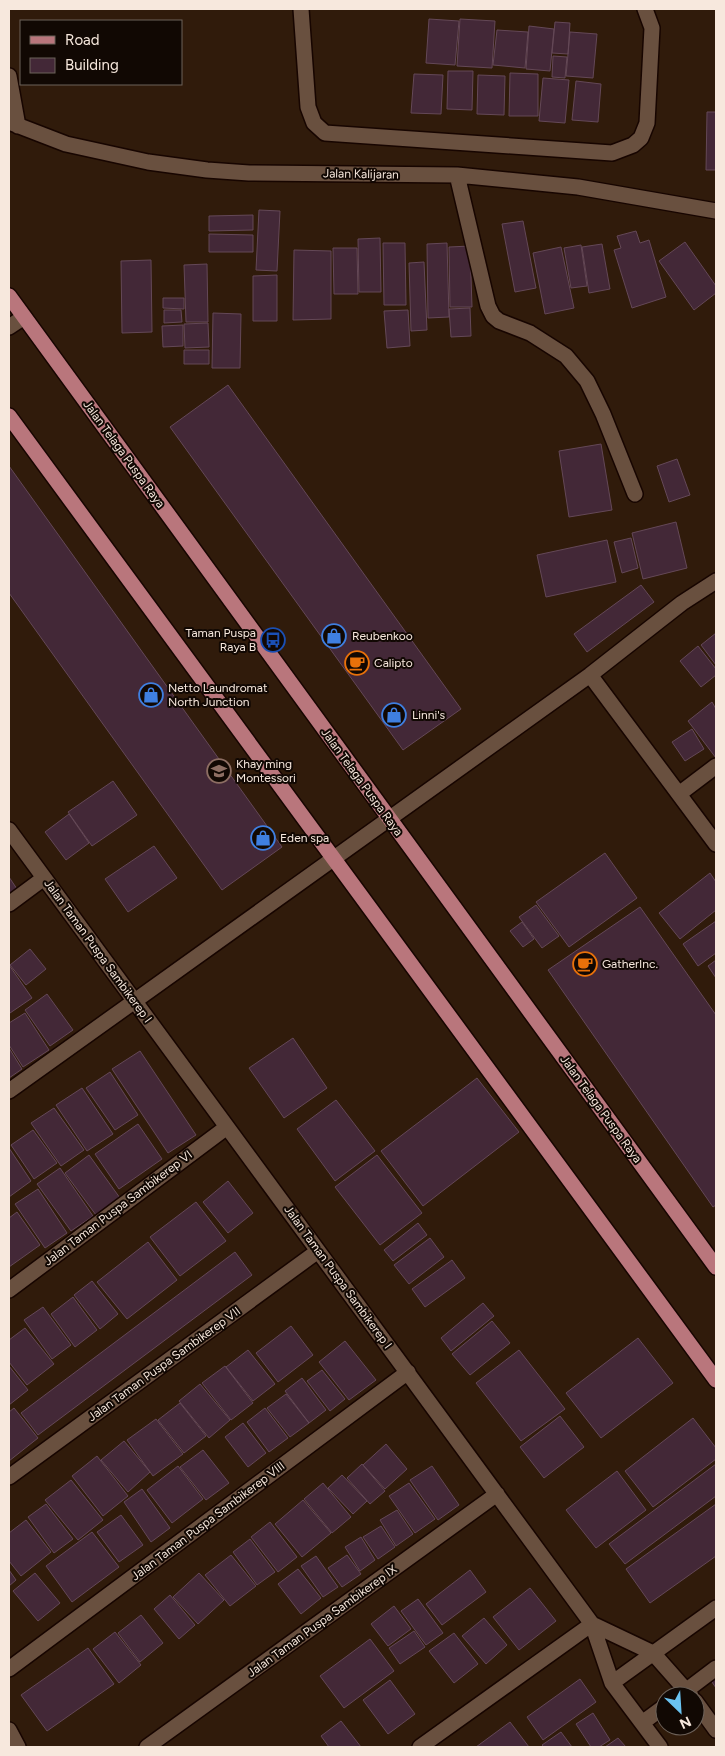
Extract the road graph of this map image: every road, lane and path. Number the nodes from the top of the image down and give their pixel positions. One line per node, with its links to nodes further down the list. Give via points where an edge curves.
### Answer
1 (301, 9): 2 (street, via 308,107 314,123 325,133 612,153 633,145 647,123 652,28)
2 (645, 9)
3 (9, 76): 4 (street)
4 (14, 124): 5 (street, Jalan Kalijaran, via 66,144 148,162 206,170)
5 (457, 175): 6 (street, Jalan Kalijaran, via 578,187); 11 (street, via 493,316 530,333 566,356 587,381)
6 (716, 211)
7 (9, 296): 8 (main road, Jalan Telaga Puspa Raya)
8 (24, 317): 9 (street); 16 (main road, Jalan Telaga Puspa Raya)
9 (9, 327)
10 (9, 416): 19 (main road)
11 (635, 494)
12 (716, 581): 13 (street, via 682,603)
13 (590, 675): 15 (street); 16 (street)
14 (716, 766): 15 (street)
15 (679, 794): 18 (street)
16 (389, 818): 19 (street); 26 (main road, Jalan Telaga Puspa Raya)
17 (9, 830): 20 (street, Jalan Taman Puspa Sambikerep I)
18 (716, 844)
19 (333, 858): 22 (street); 29 (main road)
20 (44, 878): 21 (street); 22 (street, Jalan Taman Puspa Sambikerep I)
21 (9, 904)
22 (134, 1001): 23 (street); 24 (street, Jalan Taman Puspa Sambikerep I)
23 (9, 1091)
24 (227, 1126): 25 (street, Jalan Taman Puspa Sambikerep I); 27 (street, Jalan Taman Puspa Sambikerep VI)
25 (318, 1251): 28 (street, Jalan Taman Puspa Sambikerep I); 30 (street, Jalan Taman Puspa Sambikerep VII)
26 (716, 1267)
27 (9, 1290)
28 (408, 1372): 31 (street, Jalan Taman Puspa Sambikerep I); 36 (street, Jalan Taman Puspa Sambikerep VIII)
29 (716, 1380)
30 (9, 1478)
31 (497, 1494): 33 (street, Jalan Taman Puspa Sambikerep I); 46 (street, Jalan Taman Puspa Sambikerep IX)
32 (716, 1608): 34 (street)
33 (592, 1624): 34 (street, Jalan Taman Puspa Sambikerep I); 37 (street); 47 (street)
34 (653, 1653): 37 (street); 38 (street, Jalan Taman Puspa Sambikerep I)
35 (716, 1668): 39 (street)
36 (9, 1669)
37 (612, 1683): 42 (street)
38 (680, 1686)
39 (698, 1686)
40 (655, 1713): 42 (street)
41 (705, 1717): 44 (street, Jalan Taman Puspa Sambikerep I)
42 (642, 1723): 48 (street)
43 (9, 1730): 45 (street)
44 (716, 1730)
45 (18, 1747)
46 (147, 1747)
47 (420, 1747)
48 (660, 1747)

